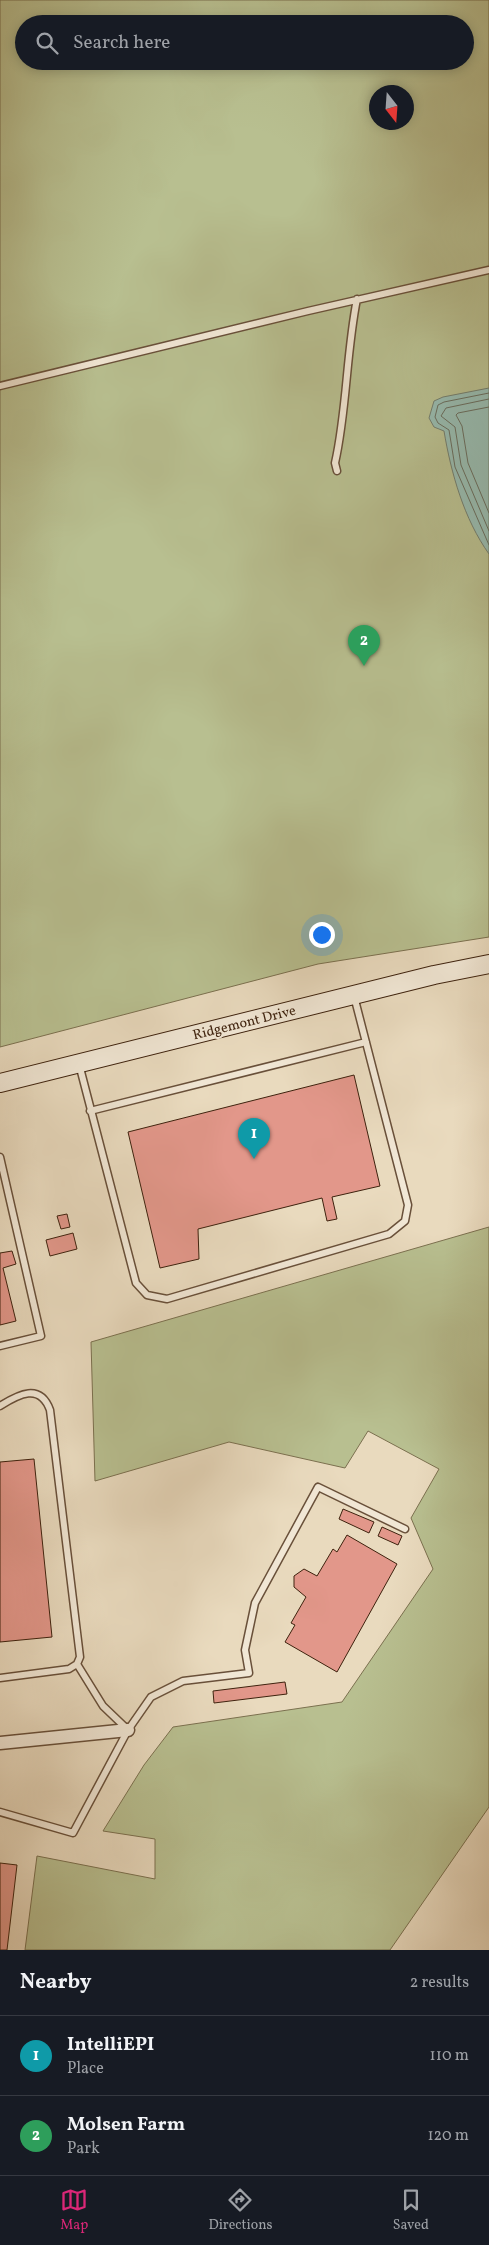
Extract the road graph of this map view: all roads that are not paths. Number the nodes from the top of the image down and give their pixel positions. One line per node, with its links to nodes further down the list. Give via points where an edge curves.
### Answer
1 (489, 270): 2 (lane)
2 (357, 299): 3 (lane); 4 (lane, via 335,463)
3 (0, 386)
4 (337, 472)
5 (489, 964): 6 (street, Ridgemont Drive)
6 (354, 994): 7 (lane); 8 (street, Ridgemont Drive)
7 (366, 1042): 10 (lane); 10 (lane, via 408,1205 405,1221 389,1234 168,1299 147,1295 136,1283)
8 (78, 1063): 9 (street, Ridgemont Drive); 10 (lane)
9 (0, 1083)
10 (90, 1110)
11 (0, 1157): 12 (lane, via 41,1336)
12 (0, 1346)
13 (0, 1406): 15 (lane, via 26,1393 38,1394 46,1400 50,1410 80,1651)
14 (405, 1528): 17 (lane, via 318,1487 255,1603 245,1650 248,1673 183,1681 151,1697)
15 (77, 1664): 16 (lane, via 69,1669); 17 (lane, via 103,1706)
16 (0, 1678)
17 (128, 1730): 18 (street); 19 (lane, via 74,1833)
18 (0, 1743)
19 (0, 1812)

